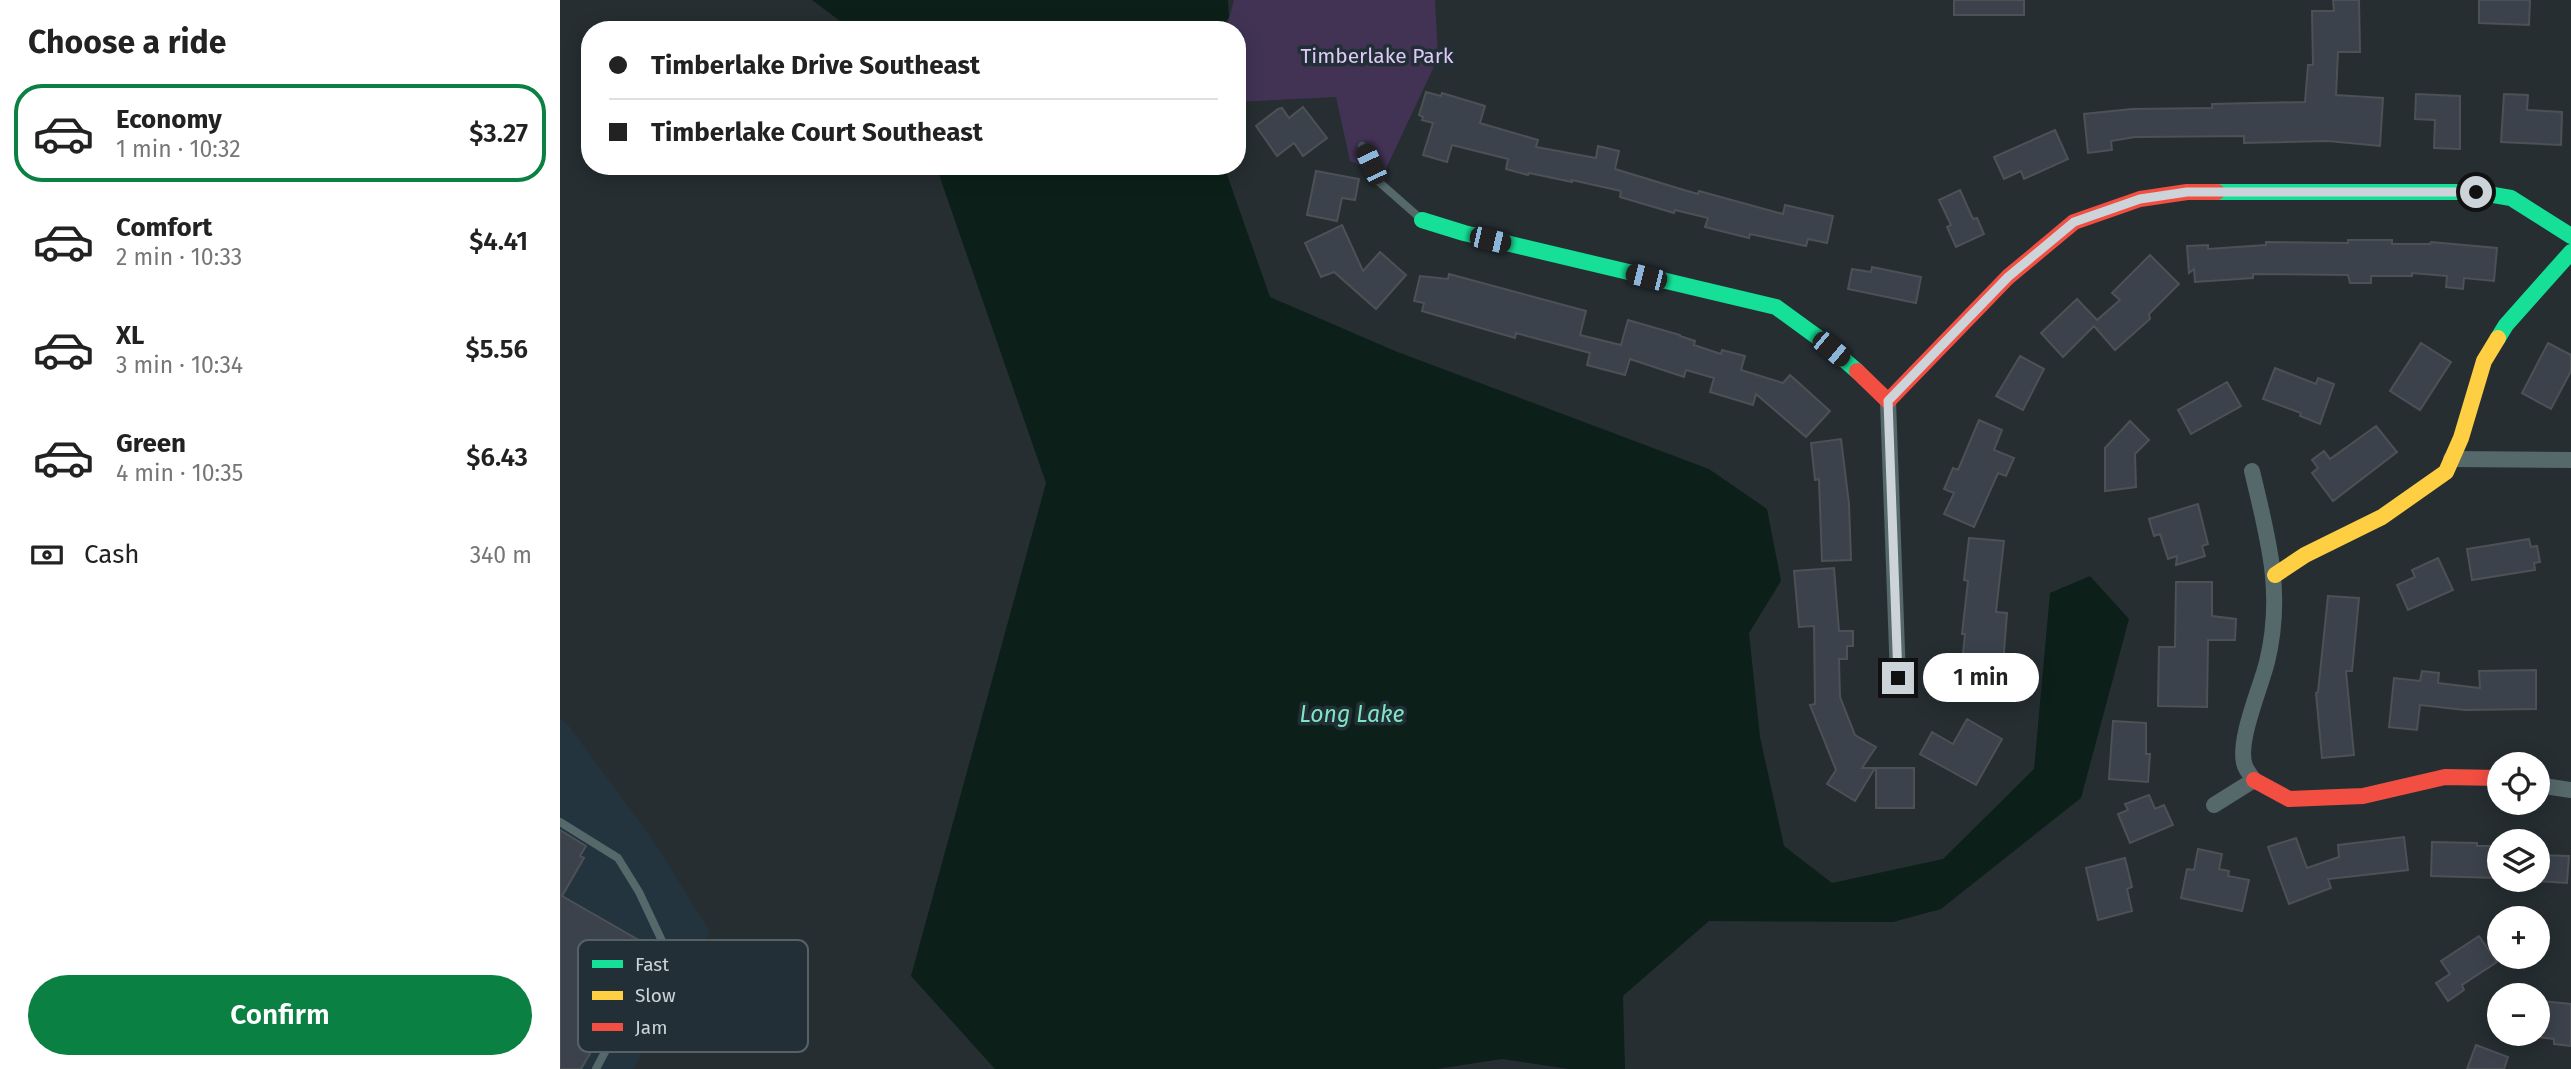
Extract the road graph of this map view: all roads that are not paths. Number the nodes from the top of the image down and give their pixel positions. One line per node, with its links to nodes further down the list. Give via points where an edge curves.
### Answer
1 (1362, 146): 2 (lane, via 1379,182)
2 (1422, 220): 5 (street, via 1776,307 1797,320)
3 (2571, 236): 5 (street, via 2511,198 2476,192 2187,192 2140,199 2074,222 2050,240)
4 (2571, 252): 6 (street, via 2506,325 2484,361)
5 (1888, 401): 10 (street)
6 (2451, 459): 7 (street); 9 (street, via 2446,472 2382,517)
7 (2571, 460)
8 (2252, 471): 9 (street)
9 (2275, 575): 12 (street, via 2275,623 2245,740 2244,765)
10 (1898, 678)
11 (2487, 778): 12 (street, via 2445,777 2363,796 2289,799)
12 (2254, 780): 15 (street)
13 (2550, 787): 14 (street)
14 (2571, 790)
15 (2214, 805)
16 (560, 822): 17 (lane, via 618,858)
17 (662, 940)
18 (605, 1052): 19 (lane)
19 (596, 1069)

